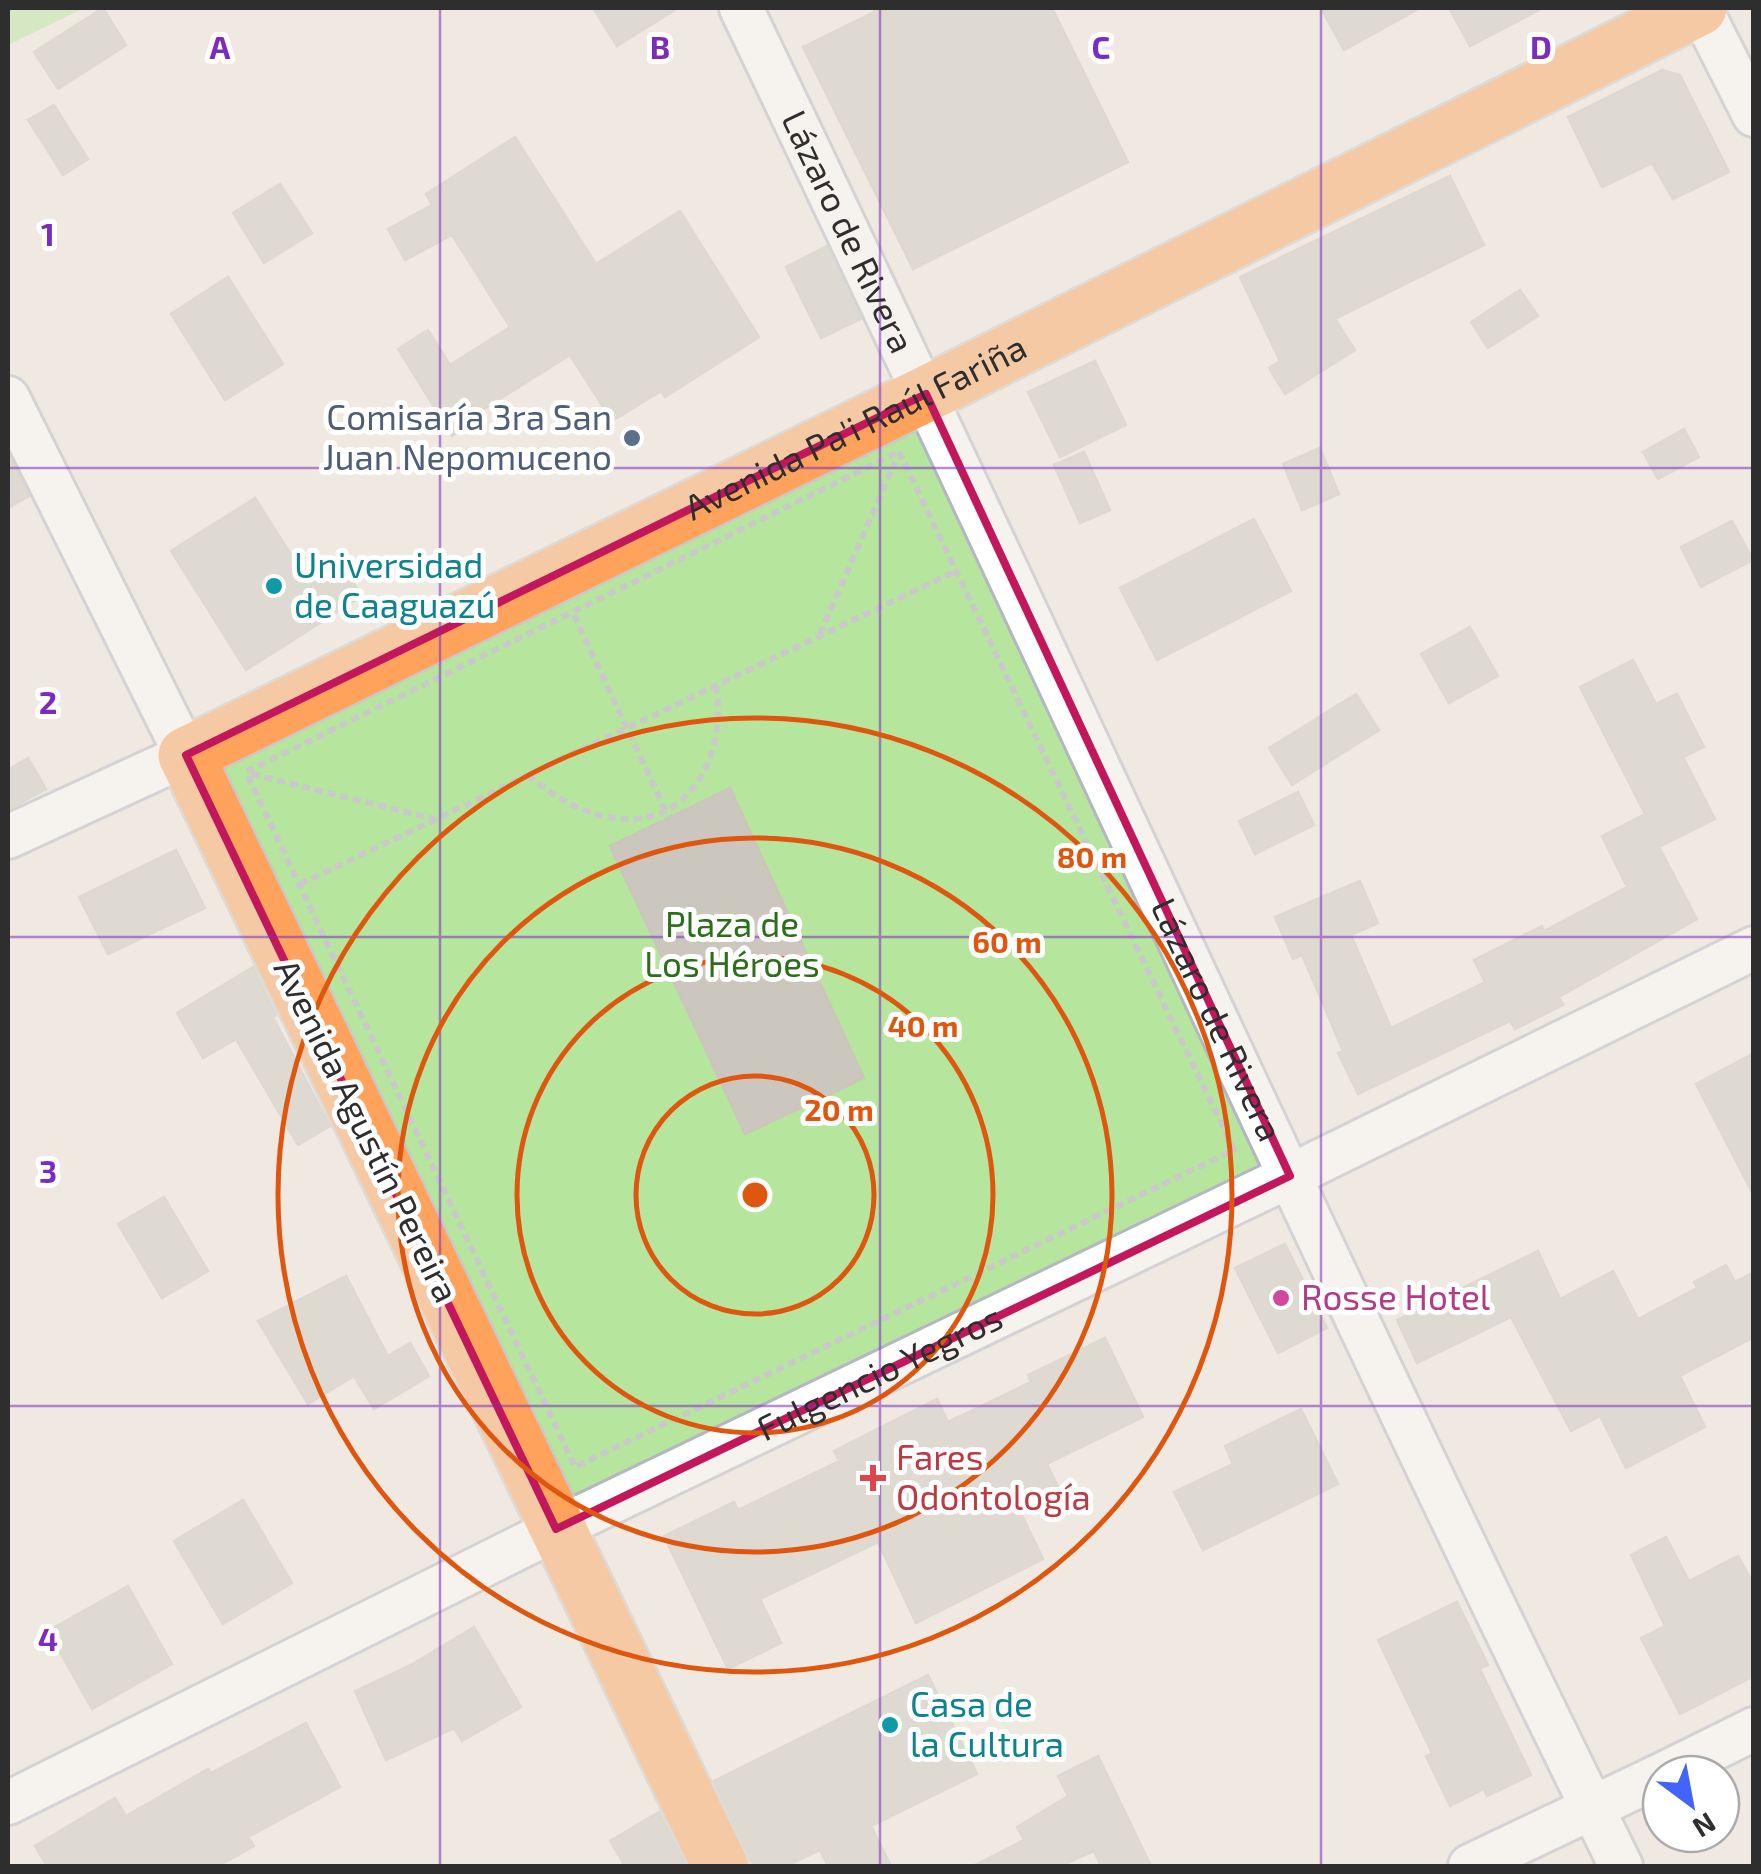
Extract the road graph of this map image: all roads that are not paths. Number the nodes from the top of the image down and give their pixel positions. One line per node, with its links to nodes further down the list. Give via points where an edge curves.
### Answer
1 (741, 8): 4 (street, Lázaro de Rivera)
2 (1699, 8): 3 (street); 4 (highway, Avenida Pa'i Raúl Fariña)
3 (1754, 115)
4 (926, 394): 6 (highway, Avenida Pa'i Raúl Fariña); 9 (street, Lázaro de Rivera)
5 (8, 398): 6 (street, Avenida Agustín Pereira)
6 (186, 754): 7 (street, Avenida Pa'i Raúl Fariña); 10 (highway, Avenida Agustín Pereira)
7 (8, 837)
8 (1754, 948): 9 (street, Fulgencio Yegros)
9 (1290, 1176): 10 (street, Fulgencio Yegros); 15 (street, Lázaro de Rivera)
10 (556, 1530): 14 (street, Fulgencio Yegros); 16 (highway, Avenida Agustín Pereira)
11 (1754, 1729): 12 (street)
12 (1703, 1754)
13 (1641, 1784): 15 (street)
14 (8, 1803)
15 (1592, 1809): 17 (street); 18 (street, Lázaro de Rivera)
16 (720, 1866)
17 (1470, 1866)
18 (1620, 1866)

